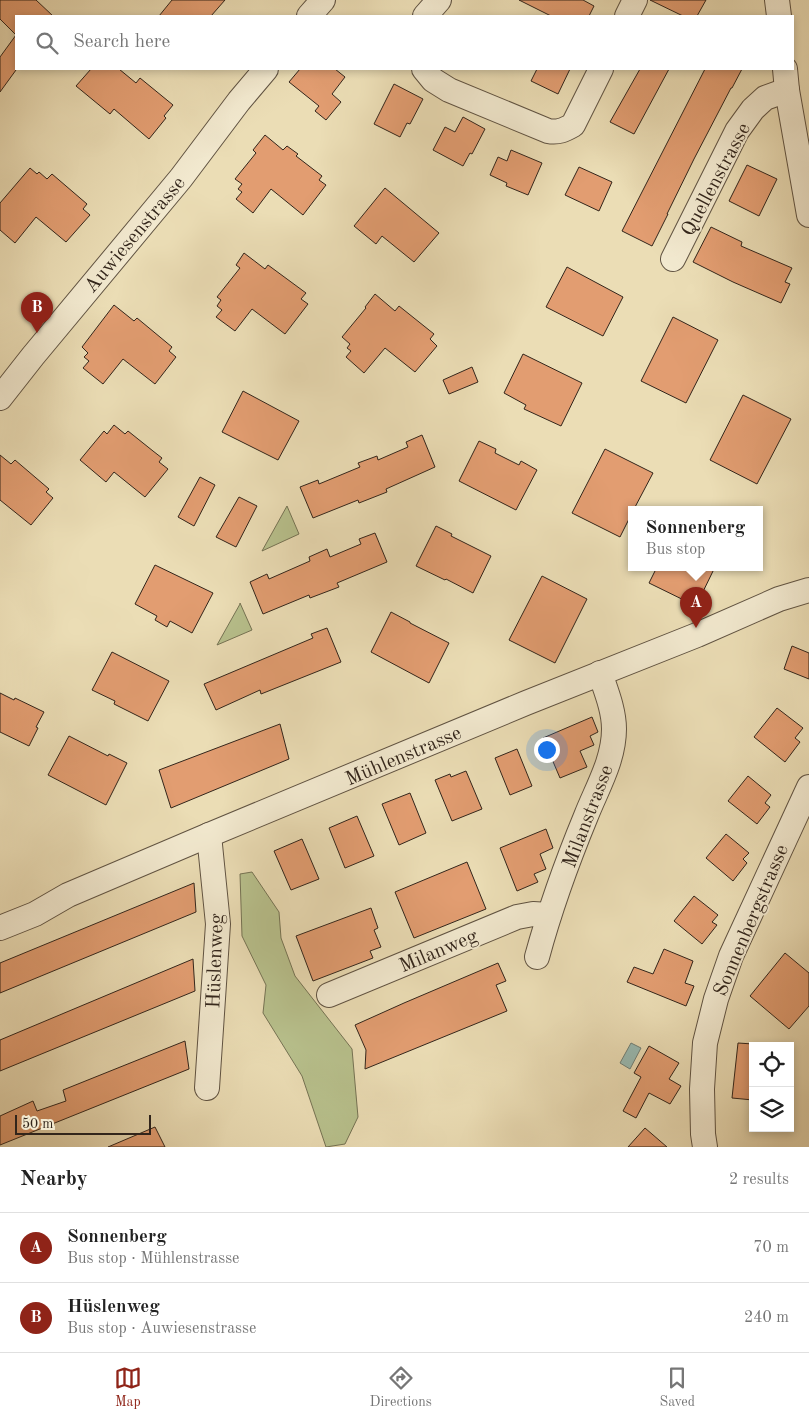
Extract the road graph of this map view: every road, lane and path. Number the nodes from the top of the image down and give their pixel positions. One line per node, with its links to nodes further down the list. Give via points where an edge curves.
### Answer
1 (323, 0): 5 (street)
2 (438, 0): 6 (street)
3 (635, 0): 7 (street)
4 (777, 0): 8 (street)
5 (310, 15)
6 (427, 15)
7 (628, 15)
8 (779, 15)
9 (265, 70): 15 (street, Auwiesenstrasse)
10 (425, 70): 11 (street, via 449,90 556,132 573,124)
11 (600, 70)
12 (786, 79): 13 (street); 14 (street, Quellenstrasse, via 753,108 737,131)
13 (809, 215)
14 (674, 259)
15 (0, 398)
16 (809, 590): 17 (street, Mühlenstrasse, via 779,599)
17 (600, 673): 19 (street, Mühlenstrasse); 20 (street, Milanstrasse, via 612,714 612,747)
18 (809, 787): 25 (street, Sonnenbergstrasse, via 731,956 716,999 705,1043 702,1089)
19 (209, 835): 21 (street, Mühlenstrasse, via 68,895 35,914); 24 (street, Hüslenweg, via 218,924)
20 (549, 915): 22 (street, Milanstrasse); 23 (street, Milanweg, via 517,917)
21 (0, 928)
22 (537, 957)
23 (329, 996)
24 (207, 1088)
25 (705, 1147)

